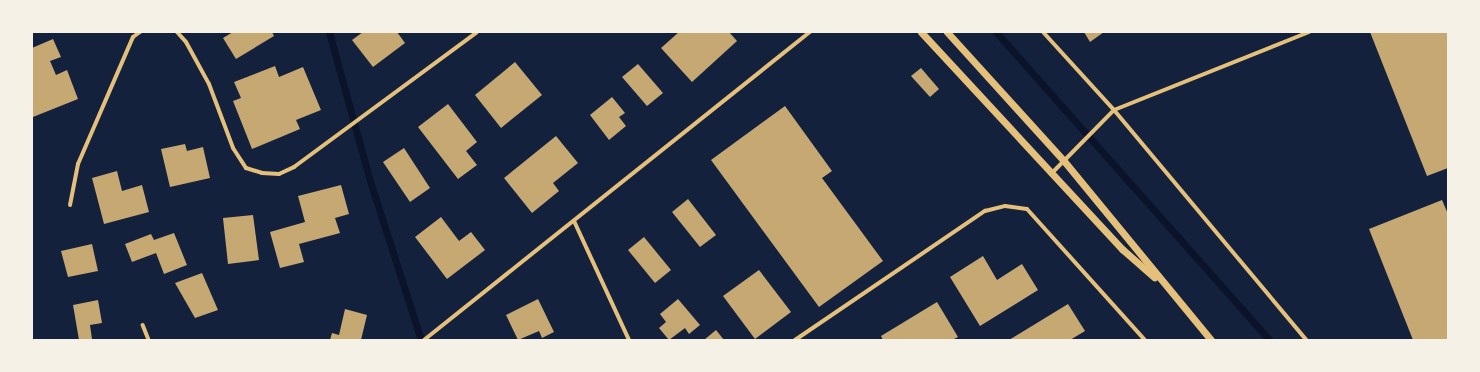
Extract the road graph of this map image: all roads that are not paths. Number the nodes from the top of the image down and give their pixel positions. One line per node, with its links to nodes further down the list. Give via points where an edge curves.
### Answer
1 (140, 32): 14 (street, via 133,36 78,164)
2 (177, 32): 3 (street, via 186,42 209,84 233,148 246,168 262,173 279,174 294,167)
3 (477, 32)
4 (810, 32): 15 (street)
5 (921, 32): 13 (street)
6 (947, 32): 12 (street)
7 (1043, 32): 11 (street)
8 (1297, 32): 10 (street)
9 (1309, 32): 10 (street)
10 (1300, 37): 11 (street)
11 (1114, 110): 12 (street); 24 (street)
12 (1064, 161): 13 (street); 16 (street)
13 (1051, 174): 16 (street, via 1122,249)
14 (70, 205)
15 (574, 221): 19 (street); 20 (street)
16 (1170, 290): 23 (street)
17 (143, 325): 18 (street)
18 (148, 340)
19 (424, 340)
20 (629, 340)
21 (795, 340): 22 (street, via 985,211 1005,206 1027,209)
22 (1145, 340)
23 (1211, 340)
24 (1306, 340)

